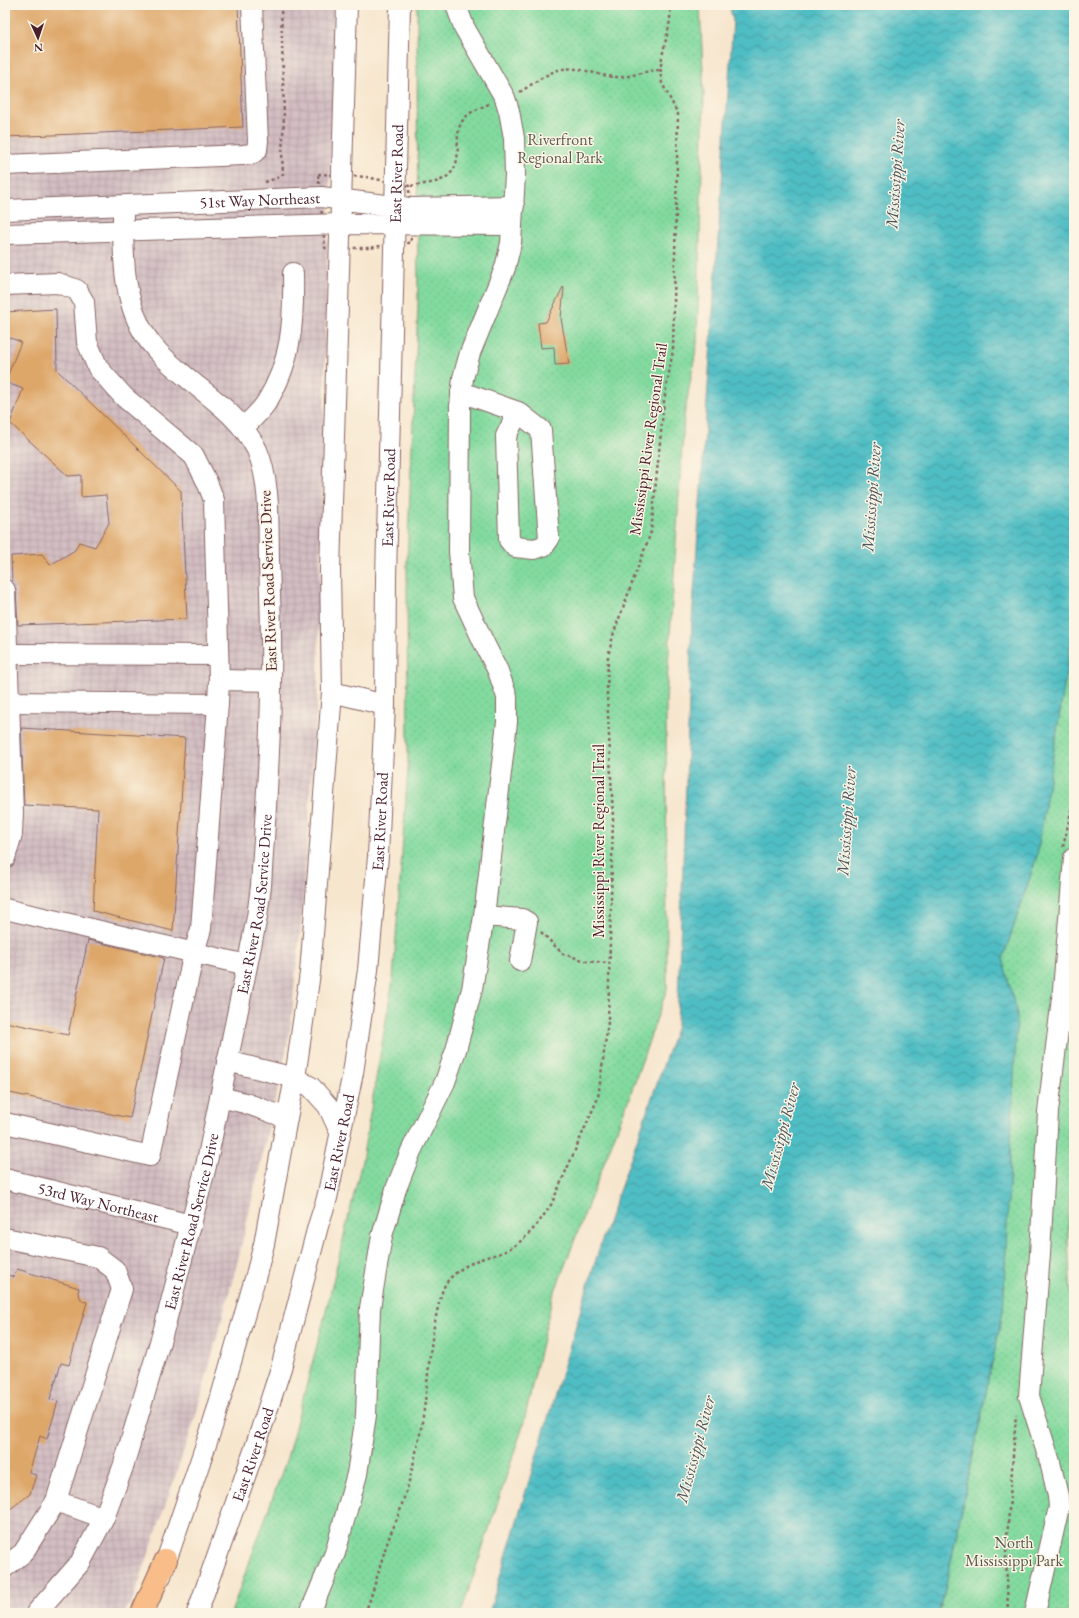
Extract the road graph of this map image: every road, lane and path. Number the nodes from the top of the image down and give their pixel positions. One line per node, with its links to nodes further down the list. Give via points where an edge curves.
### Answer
1 (252, 5): 6 (street, via 258,141 257,150 252,154)
2 (347, 5): 7 (street)
3 (400, 5): 11 (street, East River Road)
4 (456, 5): 10 (street, via 464,27 495,79 509,111 514,149)
5 (670, 5): 36 (path, Mississippi River Regional Trail, via 670,25 660,78 678,114 673,350 664,401 651,532 614,632 608,656 612,817)
6 (5, 165)
7 (342, 200): 8 (street, 51st Way Northeast, via 321,197); 11 (street, 51st Way Northeast); 12 (street)
8 (123, 206): 9 (street, 51st Way Northeast); 13 (street, East River Road Service Drive)
9 (5, 210)
10 (513, 215): 11 (street, 51st Way Northeast); 17 (street, via 511,243 505,268 470,353)
11 (394, 216): 12 (street, 51st Way Northeast); 28 (street, East River Road)
12 (342, 224): 13 (street, 51st Way Northeast); 25 (street, via 330,570)
13 (124, 232): 14 (street, 51st Way Northeast); 19 (street, East River Road Service Drive, via 126,282 138,322 152,345 168,362)
14 (5, 234)
15 (293, 273): 19 (street, via 290,347 283,369 265,403)
16 (5, 285): 22 (street, via 58,283 77,290 84,302 87,342 98,368 124,397 194,456 214,500)
17 (461, 392): 18 (street); 32 (street, via 459,551 463,598 508,696)
18 (518, 412): 18 (street, via 506,436 509,540 515,547 534,549 544,546 549,539 541,430)
19 (243, 428): 24 (street, East River Road Service Drive, via 261,462 265,483)
20 (5, 590): 21 (street)
21 (7, 654): 22 (street); 26 (street)
22 (218, 655): 23 (street)
23 (219, 680): 24 (street); 27 (street)
24 (271, 681): 37 (street, East River Road Service Drive, via 261,886)
25 (332, 692): 28 (street); 39 (street, via 310,973)
26 (9, 702): 27 (street); 29 (street, via 13,812 12,834)
27 (218, 704): 34 (street, via 201,929)
28 (385, 705): 43 (street, East River Road, via 378,856 368,970 353,1073)
29 (5, 858)
30 (1074, 858): 57 (street, via 1063,990 1048,1112 1029,1396 1050,1462 1059,1507)
31 (5, 909): 34 (street)
32 (484, 916): 33 (street, via 522,918); 55 (street, via 472,989 456,1050 445,1082 411,1151 382,1236 370,1308 366,1415 357,1474 335,1553)
33 (527, 922): 35 (street); 36 (path, via 546,935 563,954 586,962)
34 (194, 952): 37 (street); 42 (street, via 150,1156)
35 (520, 961)
36 (610, 963): 56 (path, Mississippi River Regional Trail, via 608,1022 598,1098 551,1205 527,1236 512,1248 466,1266 445,1284 438,1307 420,1433 410,1478)
37 (247, 965): 38 (street, East River Road Service Drive)
38 (227, 1061): 39 (street); 40 (street, East River Road Service Drive)
39 (295, 1078): 41 (street); 43 (street, via 311,1087 328,1106)
40 (220, 1097): 41 (street); 45 (street, East River Road Service Drive)
41 (286, 1118): 49 (street, via 264,1244 242,1329 207,1443)
42 (5, 1123)
43 (340, 1132): 54 (street, East River Road, via 327,1198 281,1368)
44 (5, 1179): 45 (street, 53rd Way Northeast)
45 (191, 1225): 48 (street, East River Road Service Drive, via 123,1467)
46 (5, 1238): 47 (street, via 98,1257 115,1270 122,1289)
47 (56, 1501): 48 (street); 50 (street, via 23,1553)
48 (104, 1518): 51 (street, East River Road Service Drive, via 80,1564)
49 (166, 1560): 52 (highway); 53 (street)
50 (5, 1567)
51 (36, 1613)
52 (142, 1613)
53 (151, 1613)
54 (197, 1613)
55 (310, 1613)
56 (365, 1613)
57 (1035, 1613)

